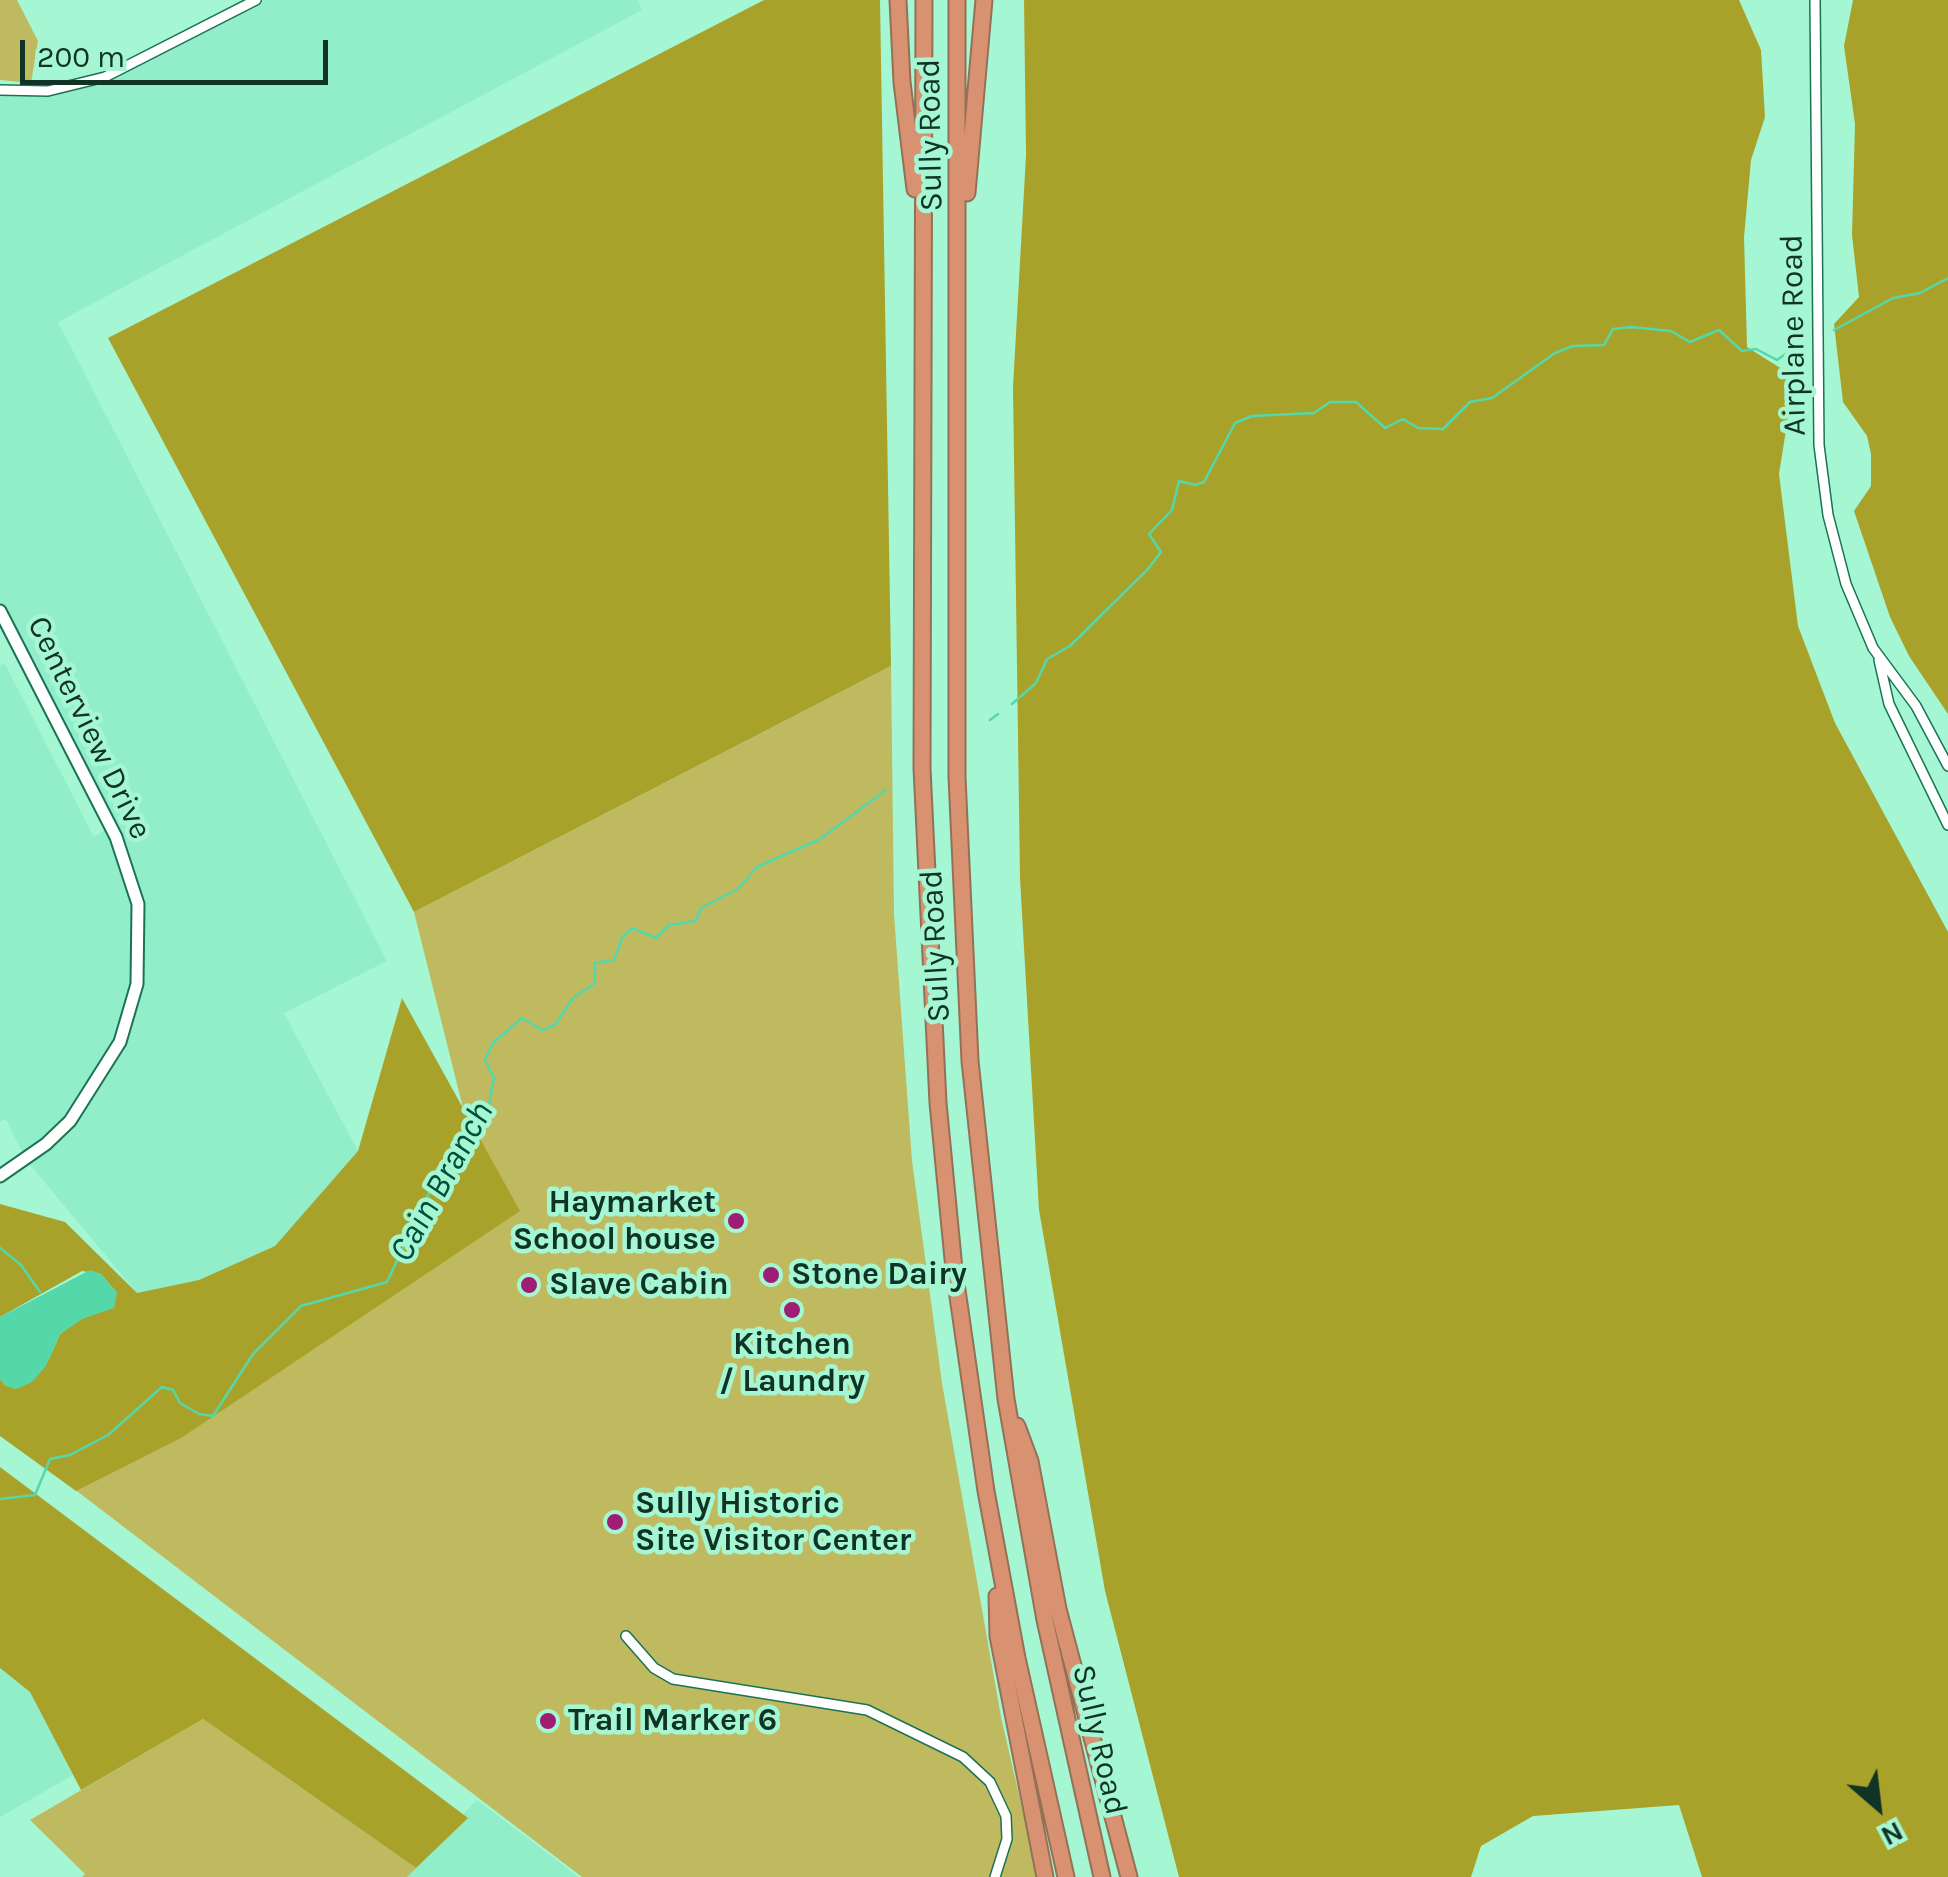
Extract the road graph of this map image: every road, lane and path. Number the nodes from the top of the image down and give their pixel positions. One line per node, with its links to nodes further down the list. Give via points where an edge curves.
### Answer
1 (256, 0): 7 (street, via 105,77 60,89)
2 (898, 0): 8 (highway)
3 (924, 0): 8 (highway, Sully Road)
4 (957, 0): 9 (highway, Sully Road)
5 (984, 0): 9 (highway)
6 (1815, 0): 12 (street, Airplane Road, via 1823,481 1846,584)
7 (0, 90)
8 (923, 262): 17 (highway, Sully Road, via 922,748 930,988 954,1268)
9 (958, 286): 16 (highway, Sully Road, via 960,890 979,1173)
10 (0, 611): 11 (street, Centerview Drive)
11 (6, 636): 15 (street, Centerview Drive, via 123,854 138,904 137,984 120,1042 50,1141)
12 (1879, 660): 13 (street, Airplane Road, via 1916,706); 14 (street, Airplane Road, via 1880,682)
13 (1947, 764)
14 (1948, 825)
15 (0, 1176)
16 (1006, 1399): 22 (highway, Sully Road, via 1045,1620); 23 (highway, via 1030,1461 1058,1609)
17 (996, 1547): 20 (highway, via 998,1636); 21 (highway, Sully Road)
18 (626, 1636): 19 (street, via 673,1679 867,1710 964,1758 990,1782 1006,1816 1007,1839)
19 (995, 1877)
20 (1045, 1877)
21 (1066, 1877)
22 (1102, 1877)
23 (1129, 1877)

